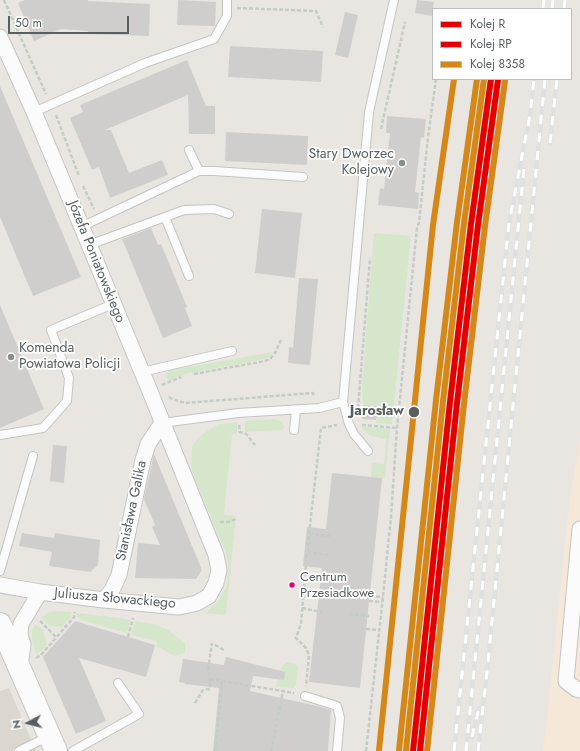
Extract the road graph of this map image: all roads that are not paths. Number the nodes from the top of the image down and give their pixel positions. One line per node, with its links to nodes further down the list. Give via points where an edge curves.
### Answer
1 (394, 0): 16 (lane, via 369,112)
2 (227, 4): 4 (lane, via 227,16 214,39 145,63)
3 (2, 45): 4 (street, Józefa Poniatowskiego)
4 (34, 112): 10 (street, Józefa Poniatowskiego)
5 (189, 150): 6 (lane)
6 (199, 171): 7 (lane); 10 (lane)
7 (303, 177)
8 (229, 214): 9 (lane, via 214,209 184,210)
9 (165, 217): 11 (lane); 12 (lane)
10 (81, 227): 11 (street, Józefa Poniatowskiego)
11 (89, 246): 13 (street, Józefa Poniatowskiego)
12 (189, 276)
13 (113, 304): 15 (street, Józefa Poniatowskiego); 20 (lane, via 51,330 69,378 67,401 43,428)
14 (232, 351): 15 (lane)
15 (149, 371): 18 (street, Józefa Poniatowskiego)
16 (343, 402): 17 (lane); 21 (lane, via 354,434)
17 (296, 410): 18 (lane, via 238,413); 19 (lane)
18 (162, 423): 24 (street, Józefa Poniatowskiego); 28 (street, Stanisława Galika, via 148,444 119,575)
19 (294, 430)
20 (0, 435)
21 (368, 451)
22 (33, 456): 25 (lane)
23 (580, 529): 32 (street, via 566,681)
24 (216, 554): 28 (street, Juliusza Słowackiego, via 219,570 216,583 209,596 197,603 179,607)
25 (0, 571)
26 (0, 585): 27 (street, Juliusza Słowackiego)
27 (40, 592): 28 (street, Juliusza Słowackiego); 30 (street, via 21,624)
28 (104, 600)
29 (0, 624): 30 (main road)
30 (20, 668): 34 (main road)
31 (118, 683): 36 (lane, via 139,714)
32 (580, 690)
33 (305, 696): 37 (lane, via 337,706 340,718)
34 (52, 744): 35 (lane)
35 (19, 751)
36 (73, 751)
37 (336, 751)

